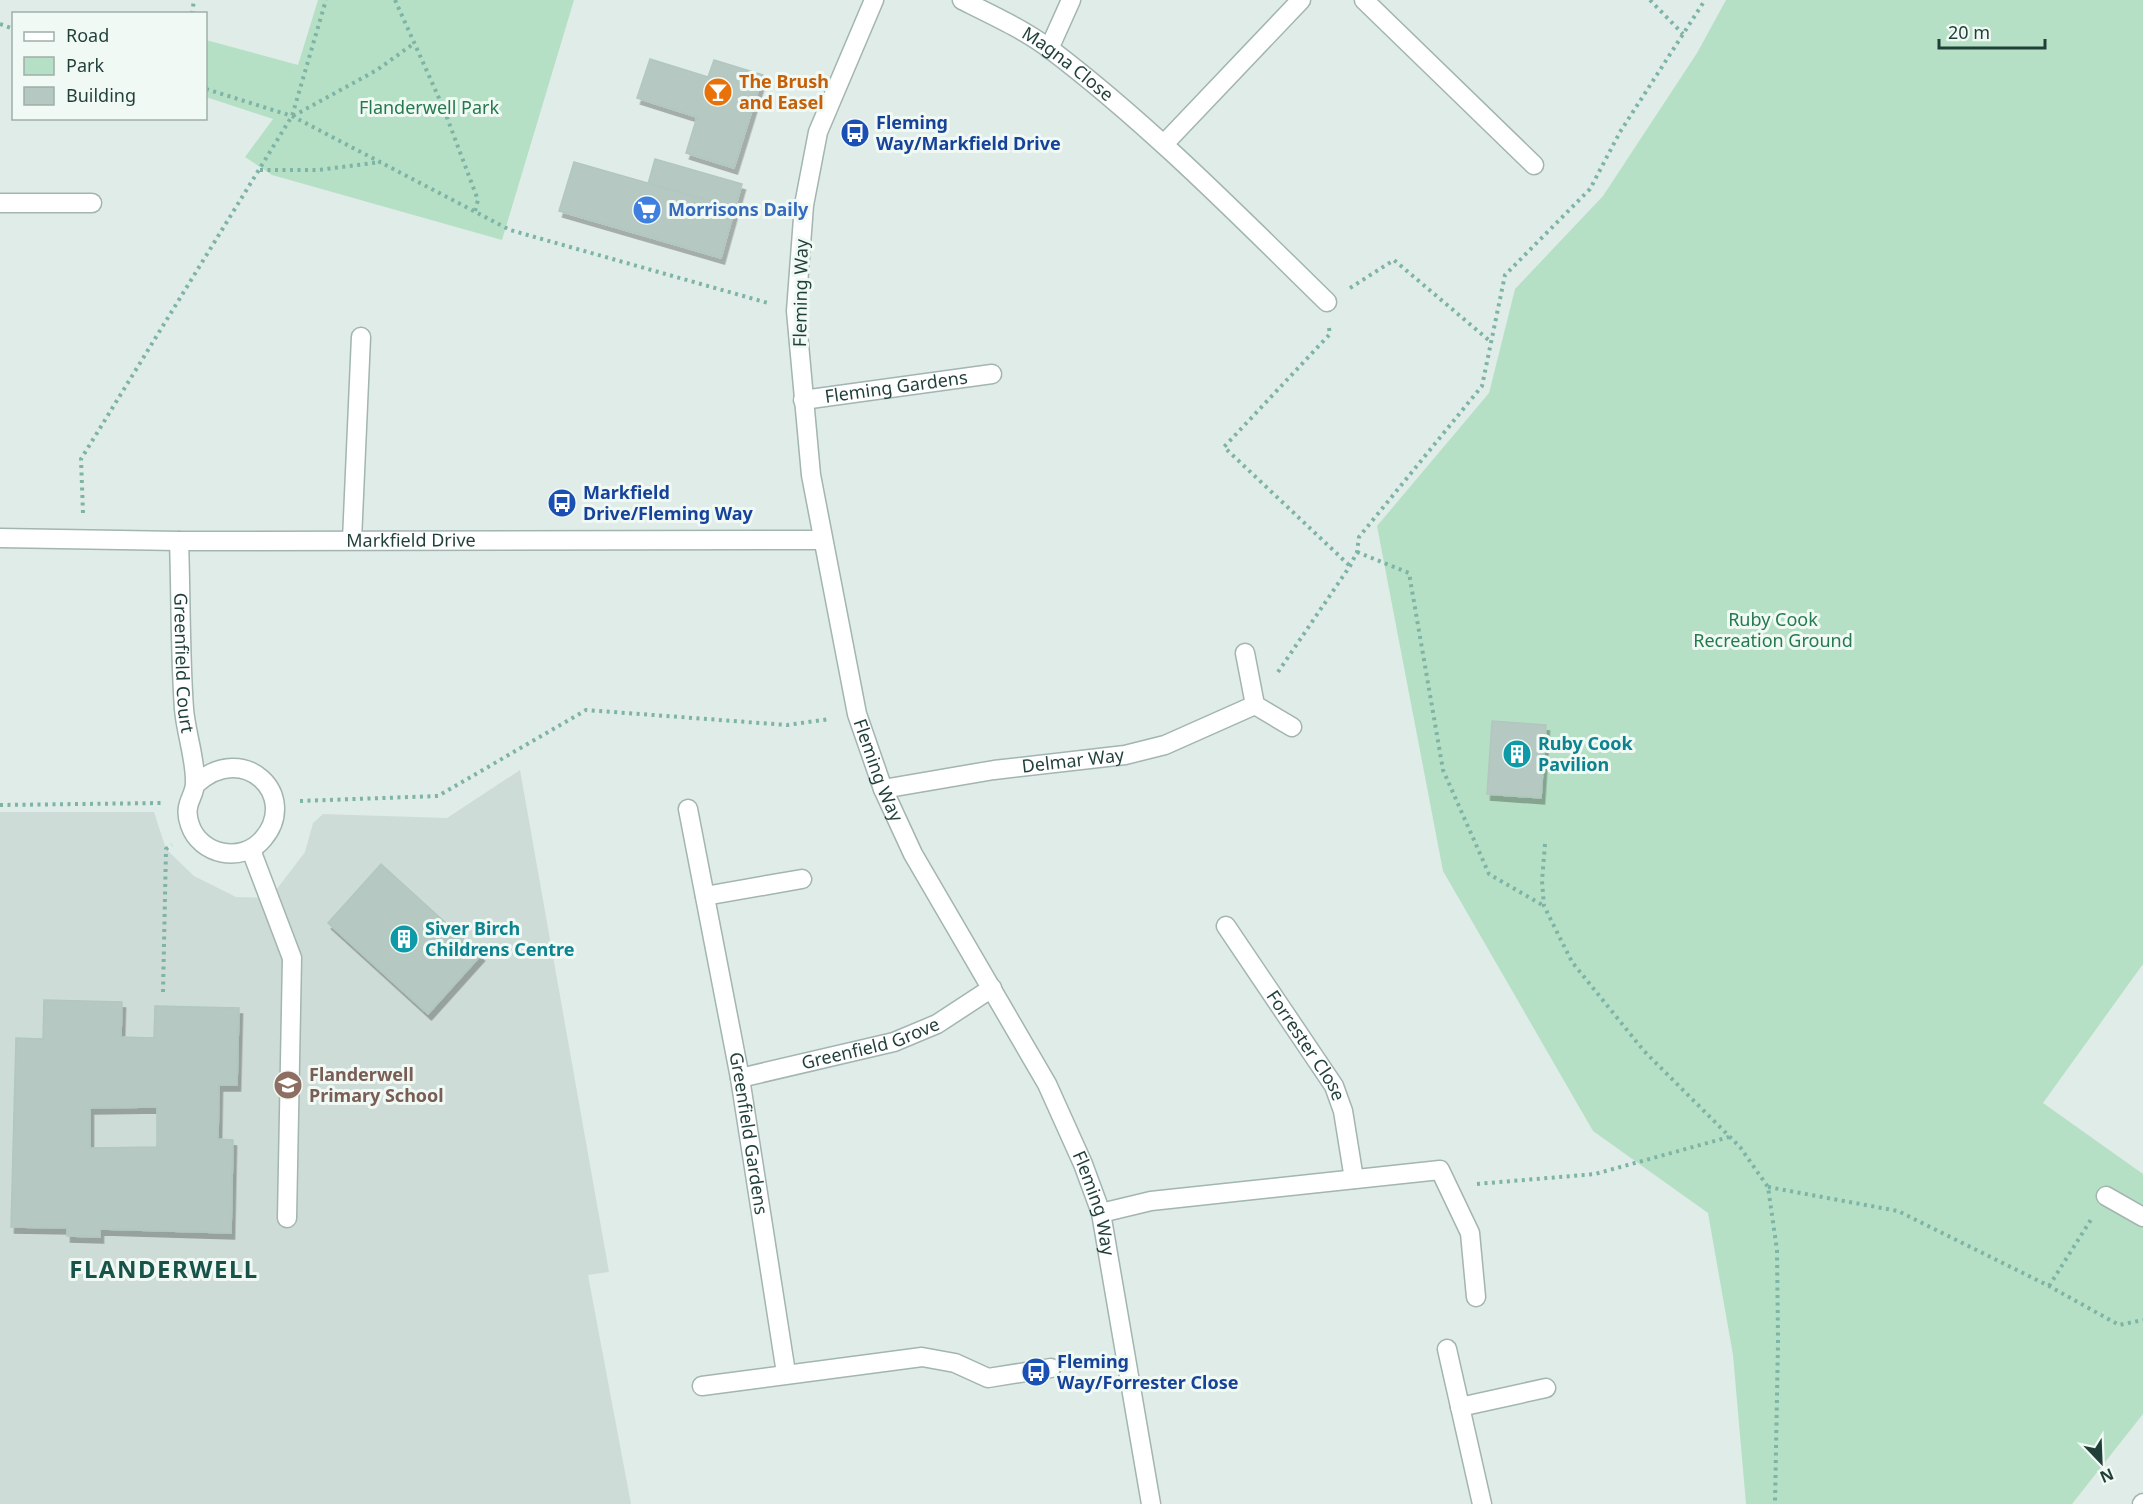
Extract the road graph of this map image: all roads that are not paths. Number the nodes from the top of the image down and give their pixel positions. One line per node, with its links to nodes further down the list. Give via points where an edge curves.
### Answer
1 (874, 0): 14 (street, Fleming Way, via 818,132 804,205 796,311)
2 (962, 0): 6 (street, Magna Close)
3 (1071, 0): 6 (street)
4 (1301, 0): 7 (street)
5 (1364, 0): 8 (street)
6 (1049, 49): 7 (street, Magna Close)
7 (1164, 144): 11 (street, Magna Close)
8 (1534, 165)
9 (92, 202): 10 (street)
10 (0, 203)
11 (1327, 302)
12 (361, 337): 16 (street)
13 (992, 374): 14 (street, Fleming Gardens)
14 (802, 400): 17 (street, Fleming Way)
15 (0, 538): 18 (street, Markfield Drive)
16 (352, 540): 17 (street, Markfield Drive); 18 (street, Markfield Drive)
17 (823, 540): 23 (street, Fleming Way, via 857,714)
18 (179, 541): 22 (street, Greenfield Court, via 184,711)
19 (1245, 653): 20 (street)
20 (1255, 705): 21 (street); 23 (street, Delmar Way, via 1165,745 1135,753 994,770)
21 (1292, 727)
22 (196, 784): 25 (street, via 187,813 193,833 212,850 238,854); 25 (street, via 208,773 224,767 256,774 267,786 274,801 271,829)
23 (883, 789): 29 (street, Fleming Way, via 913,854)
24 (688, 809): 27 (street, Greenfield Gardens)
25 (251, 850): 34 (street, via 292,958)
26 (801, 879): 27 (street)
27 (705, 896): 30 (street, Greenfield Gardens)
28 (1226, 927): 31 (street, Forrester Close, via 1334,1086 1343,1111)
29 (992, 988): 30 (street, Greenfield Grove, via 937,1024 894,1042); 33 (street, Fleming Way, via 1047,1084)
30 (740, 1078): 39 (street, Greenfield Gardens)
31 (1354, 1179): 33 (street, via 1151,1201); 36 (street, via 1440,1170 1470,1233)
32 (2106, 1196): 35 (street)
33 (1101, 1213): 43 (street, Fleming Way)
34 (287, 1218)
35 (2143, 1218)
36 (1476, 1297)
37 (1447, 1349): 42 (street)
38 (1051, 1368): 39 (street, via 988,1378 955,1363 922,1357)
39 (786, 1373): 40 (street)
40 (702, 1386)
41 (1546, 1388): 42 (street)
42 (1460, 1407): 44 (street)
43 (1150, 1504)
44 (1482, 1504)

